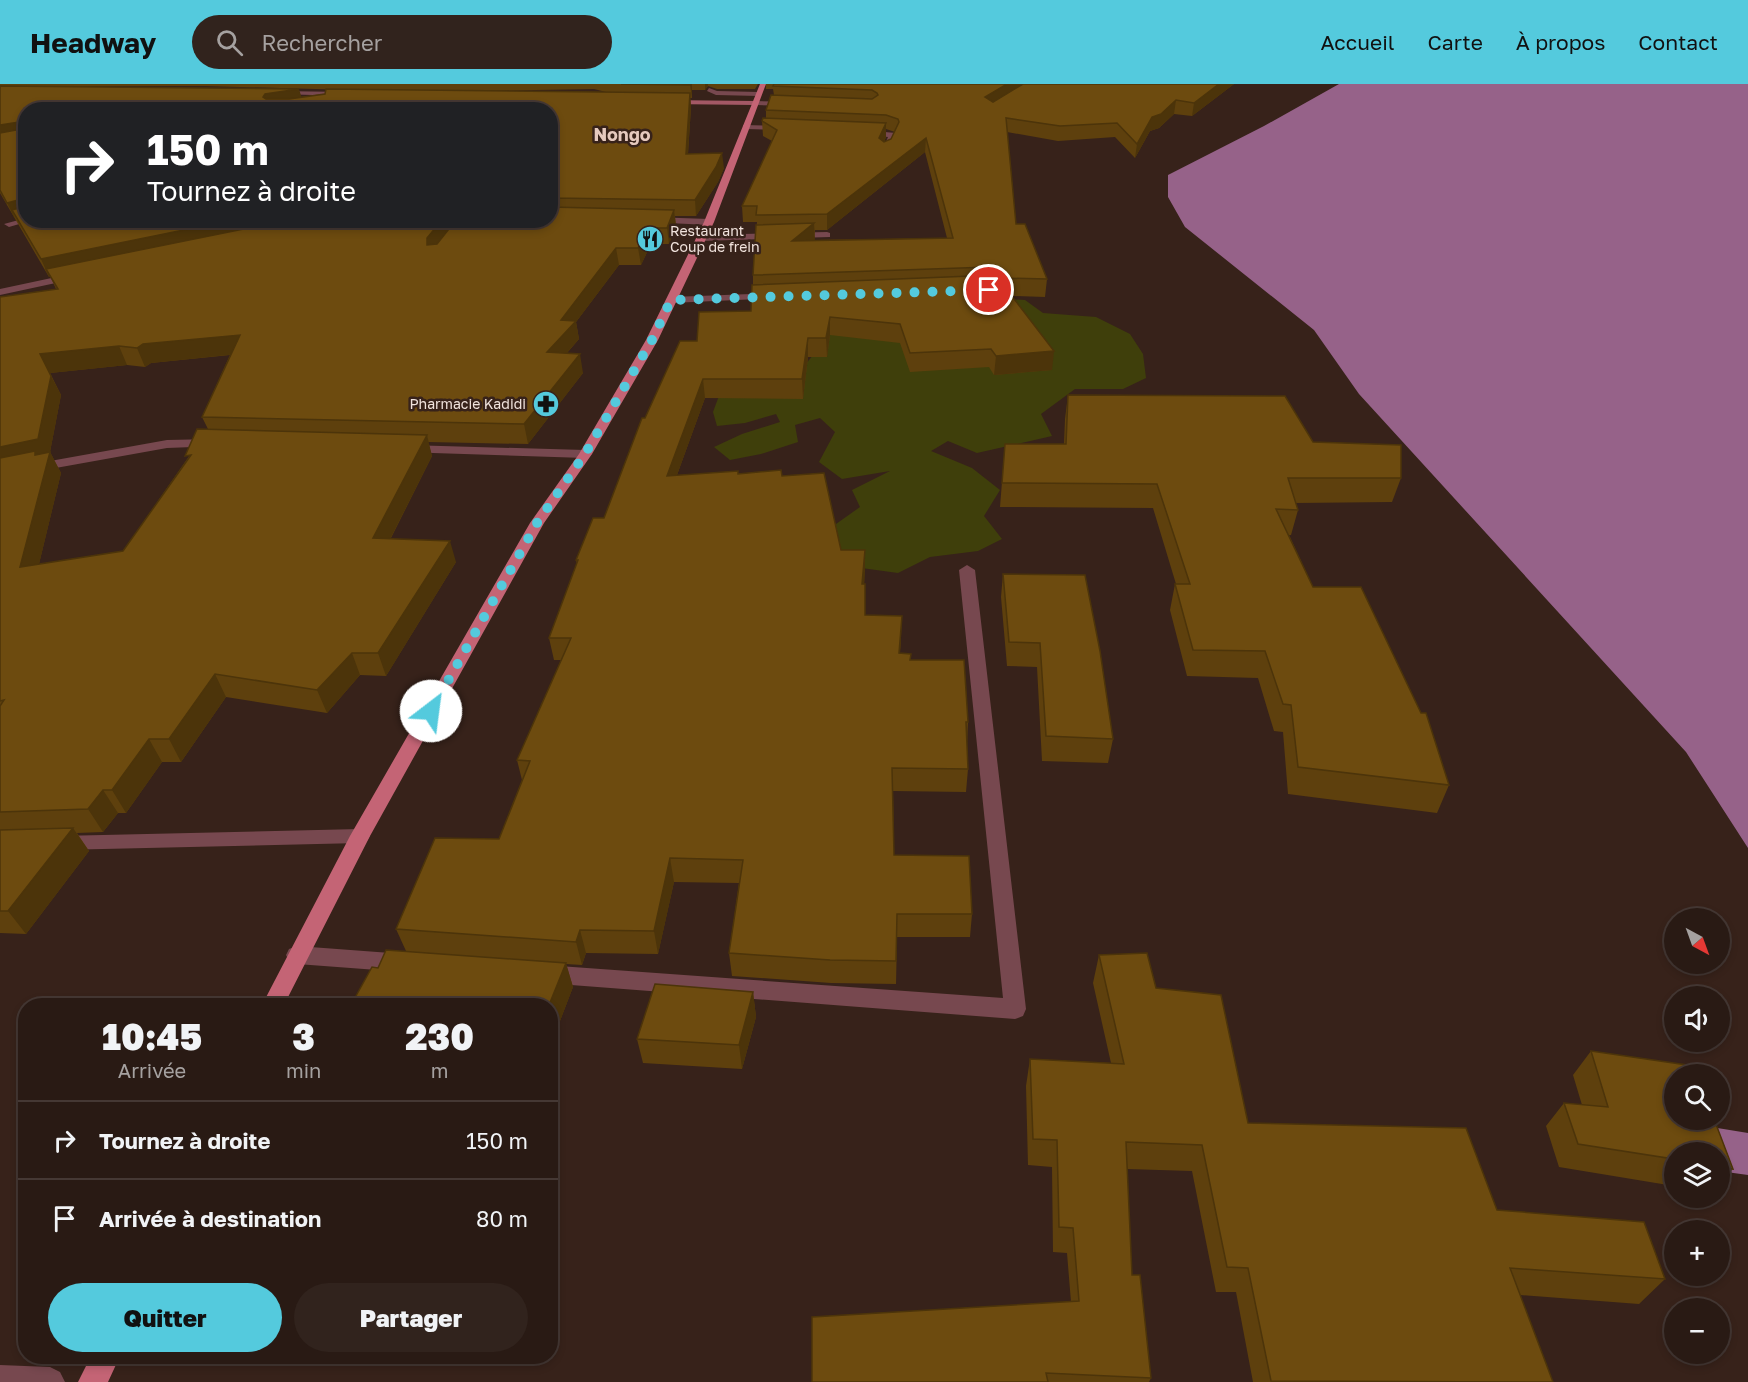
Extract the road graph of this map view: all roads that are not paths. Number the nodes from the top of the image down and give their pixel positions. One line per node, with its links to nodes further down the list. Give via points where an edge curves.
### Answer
1 (710, 86): 3 (street, via 716,93)
2 (263, 92): 4 (street)
3 (758, 96): 7 (main road); 8 (street); 9 (main road)
4 (352, 97): 5 (main road); 6 (street)
5 (270, 99)
6 (327, 102)
7 (662, 102)
8 (800, 105)
9 (746, 126): 10 (street); 15 (main road)
10 (793, 129)
11 (851, 131): 12 (street, via 893,135)
12 (885, 153)
13 (641, 220): 15 (street)
14 (18, 222): 16 (street)
15 (709, 222): 18 (main road)
16 (9, 224)
17 (827, 235): 18 (street)
18 (701, 238): 22 (main road)
19 (81, 275): 20 (street)
20 (0, 291)
21 (790, 296): 22 (street)
22 (671, 300): 25 (main road)
23 (222, 443): 26 (street, via 167,444)
24 (398, 448): 25 (street)
25 (585, 454): 28 (main road, via 537,523)
26 (0, 474)
27 (967, 570): 32 (street, via 1015,1009)
28 (360, 836): 29 (street); 30 (main road)
29 (35, 843)
30 (297, 955): 31 (street); 33 (main road)
31 (429, 965)
32 (525, 972)
33 (276, 998)
34 (102, 1364): 37 (main road)
35 (0, 1380): 36 (street)
36 (50, 1382)
37 (93, 1382)

